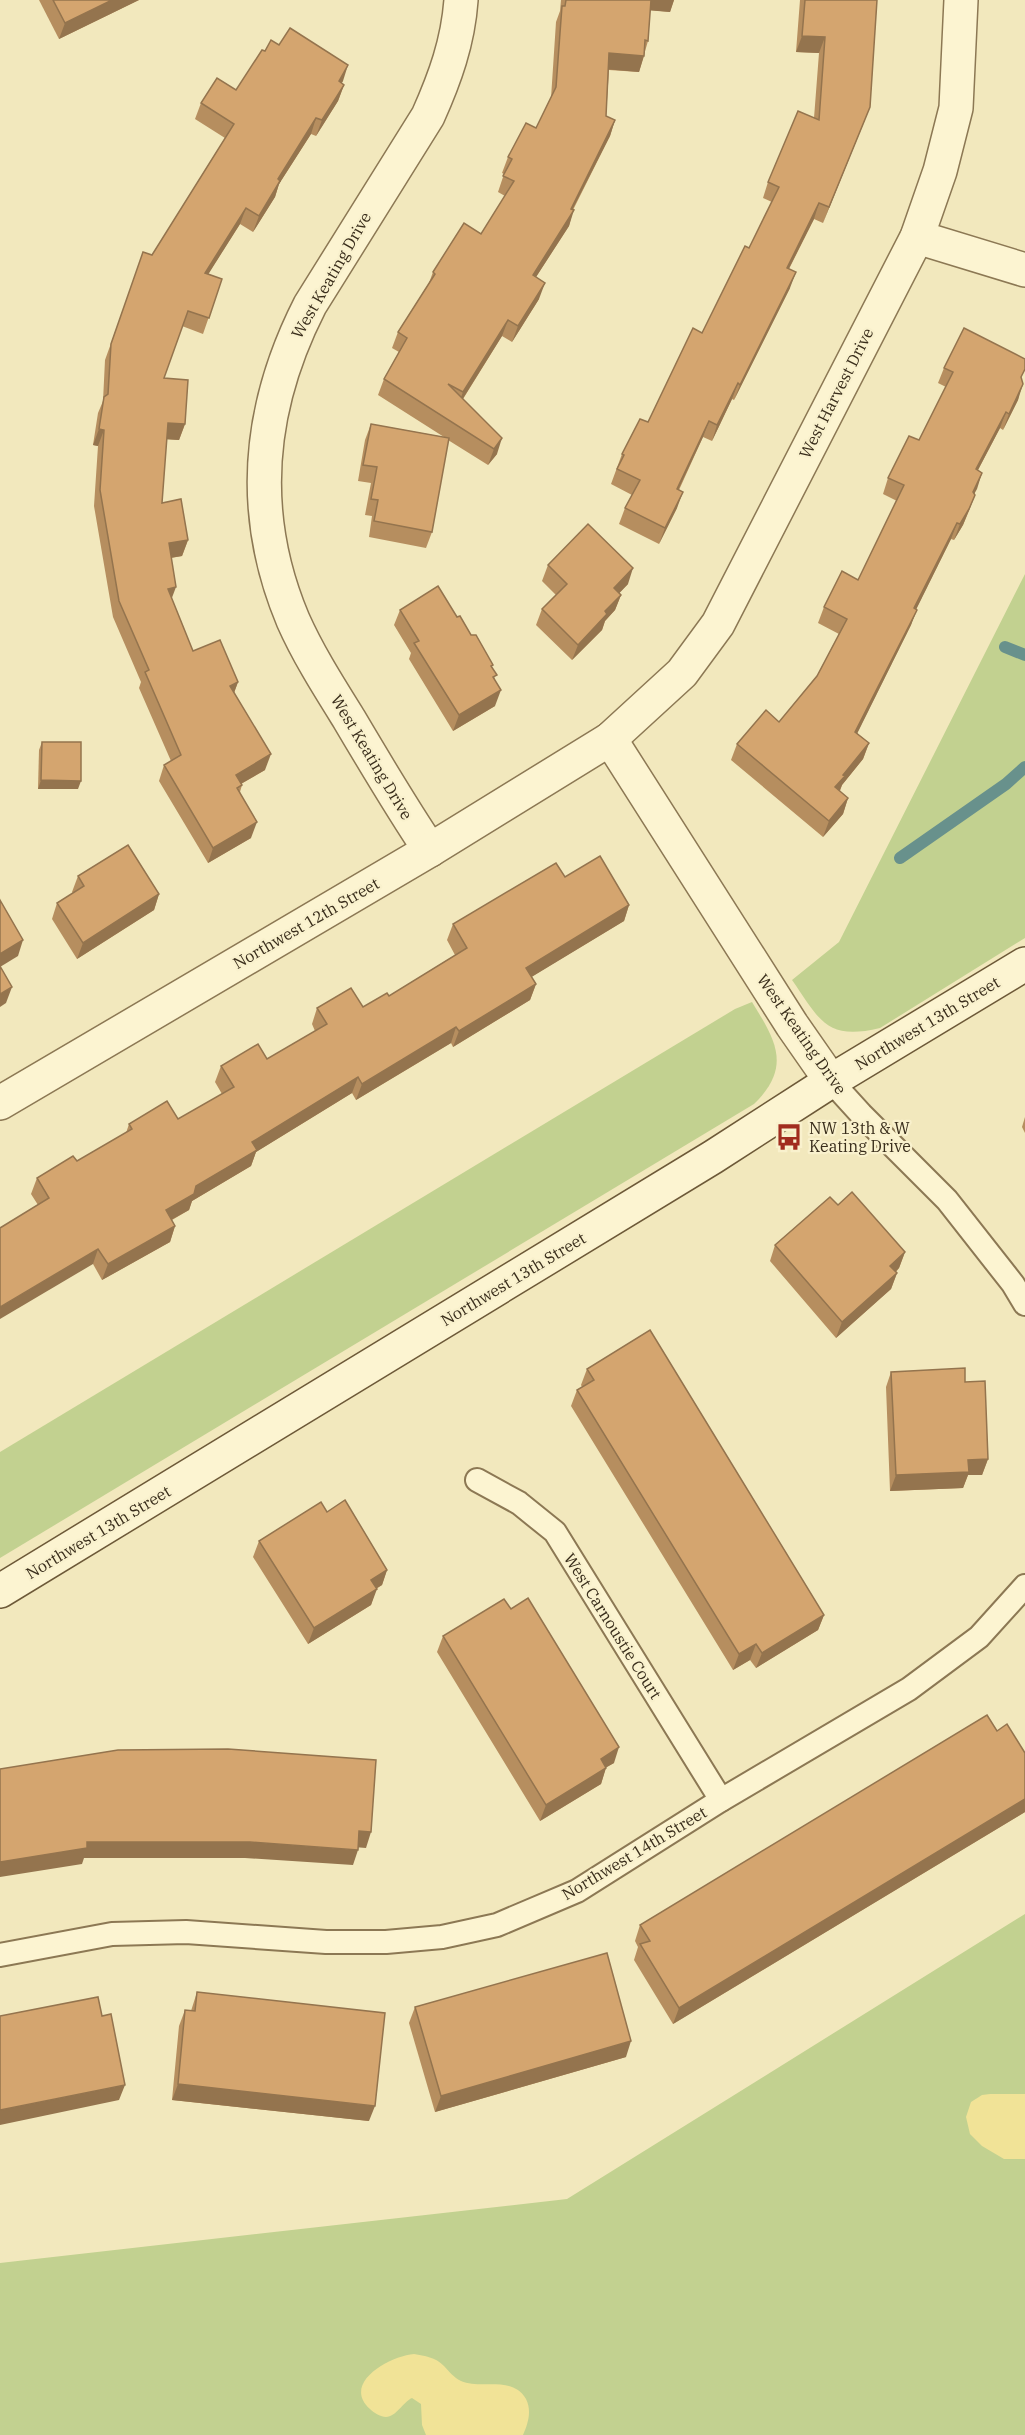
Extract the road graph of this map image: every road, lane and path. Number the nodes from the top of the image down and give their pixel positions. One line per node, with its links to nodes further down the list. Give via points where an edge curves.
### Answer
1 (461, 0): 6 (street, West Keating Drive, via 454,49 428,116 296,333 275,395 264,451 264,511 275,572 294,621 374,762)
2 (961, 0): 3 (street, West Harvest Drive, via 956,108 940,171)
3 (916, 237): 4 (street); 5 (street, West Harvest Drive, via 718,624 682,673)
4 (1025, 270)
5 (610, 739): 6 (street, Northwest 12th Street); 8 (street, West Keating Drive)
6 (430, 850): 9 (street, Northwest 12th Street)
7 (1025, 964): 8 (street, Northwest 13th Street)
8 (831, 1081): 10 (lane, West Keating Drive, via 947,1200); 13 (street, Northwest 13th Street)
9 (0, 1103)
10 (1025, 1304)
11 (477, 1479): 14 (lane, West Carnoustie Court, via 519,1503 555,1532)
12 (1025, 1587): 14 (lane, Northwest 14th Street, via 980,1637 909,1689)
13 (0, 1591)
14 (721, 1800): 15 (lane, Northwest 14th Street, via 577,1892 497,1924 442,1937 326,1942 186,1932 112,1934)
15 (0, 1955)

